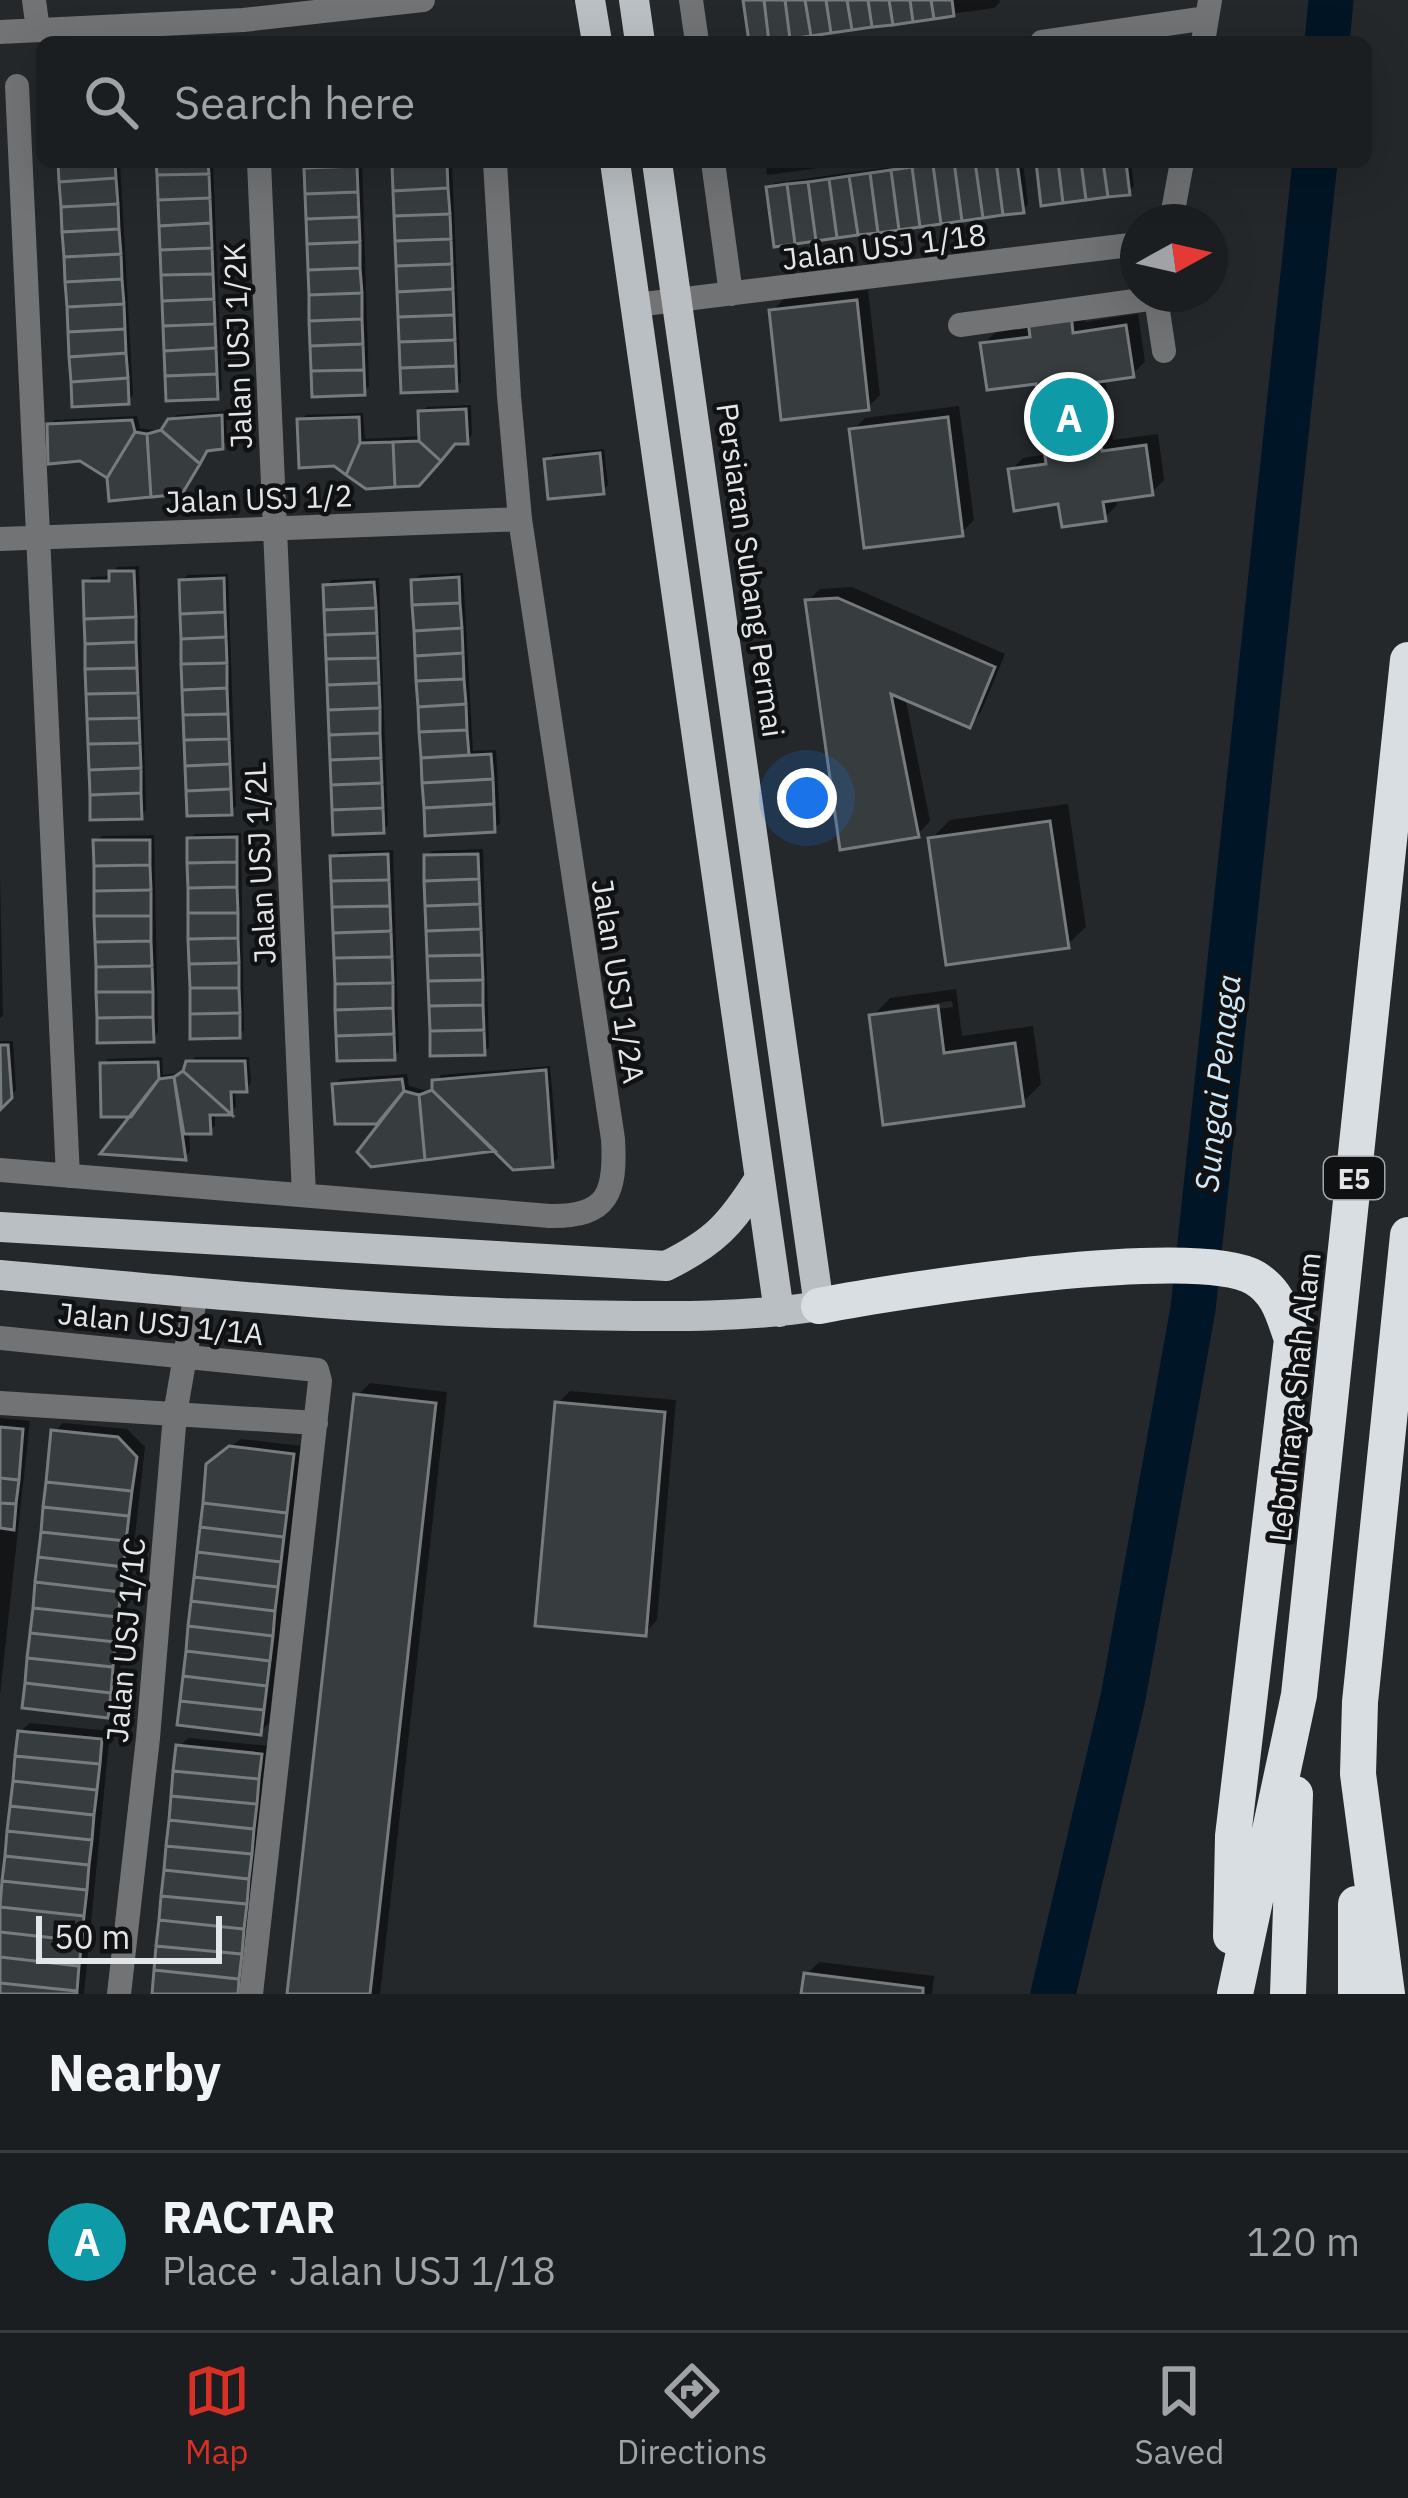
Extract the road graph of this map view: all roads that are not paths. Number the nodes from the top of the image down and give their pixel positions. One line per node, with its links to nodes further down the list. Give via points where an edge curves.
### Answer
1 (34, 0): 8 (street)
2 (424, 0): 6 (street)
3 (590, 0): 10 (main road)
4 (634, 0): 11 (main road)
5 (691, 0): 12 (street)
6 (242, 10): 8 (street)
7 (1207, 20): 13 (street)
8 (38, 30): 9 (street)
9 (0, 32)
10 (596, 36)
11 (639, 36)
12 (696, 36)
13 (1087, 36)
14 (17, 86): 30 (street)
15 (259, 168): 29 (street, Jalan USJ 1/2K)
16 (496, 168): 28 (street, Jalan USJ 1/2A)
17 (616, 168): 25 (main road)
18 (657, 168): 24 (main road, Persiaran Subang Permai)
19 (714, 168): 23 (street)
20 (1181, 168): 21 (street)
21 (1174, 204)
22 (1120, 246): 23 (street, Jalan USJ 1/18)
23 (731, 294): 24 (street, Jalan USJ 1/18)
24 (676, 300): 25 (street, Jalan USJ 1/18); 41 (main road, Persiaran Subang Permai)
25 (636, 304): 35 (main road)
26 (961, 326): 27 (street, via 1156,298)
27 (1164, 351)
28 (520, 519): 29 (street, Jalan USJ 1/2); 36 (street, Jalan USJ 1/2A, via 616,1177 595,1209 574,1216)
29 (274, 527): 30 (street, Jalan USJ 1/2); 36 (street, Jalan USJ 1/2L)
30 (36, 537): 31 (street, Jalan USJ 1/2); 34 (street)
31 (0, 539)
32 (1408, 660): 48 (highway, Lebuhraya Shah Alam / E5)
33 (0, 1170): 34 (street, Jalan USJ 1/2A)
34 (68, 1176): 36 (street, Jalan USJ 1/2A)
35 (760, 1178): 37 (main road, via 730,1225 666,1266); 42 (main road)
36 (304, 1196)
37 (0, 1227)
38 (1408, 1235): 49 (highway, E5)
39 (0, 1276): 40 (main road)
40 (196, 1293): 42 (main road, via 478,1314); 44 (street, Jalan USJ 1/1C)
41 (819, 1306): 42 (main road); 52 (highway, via 1140,1264 1224,1268 1253,1277 1278,1298 1292,1339 1233,1836)
42 (779, 1312)
43 (0, 1338): 44 (street, Jalan USJ 1/1A)
44 (184, 1356): 46 (street, Jalan USJ 1/1C); 47 (street, Jalan USJ 1/1A, via 317,1370)
45 (0, 1403): 46 (street)
46 (175, 1414): 47 (street); 50 (street, Jalan USJ 1/1C)
47 (316, 1423): 51 (street)
48 (1299, 1695): 52 (highway, Lebuhraya Shah Alam / E5); 53 (highway)
49 (1358, 1774): 54 (highway); 55 (highway, E5)
50 (119, 1994)
51 (251, 1994)
52 (1233, 1994)
53 (1288, 1994)
54 (1356, 1994)
55 (1388, 1994)

